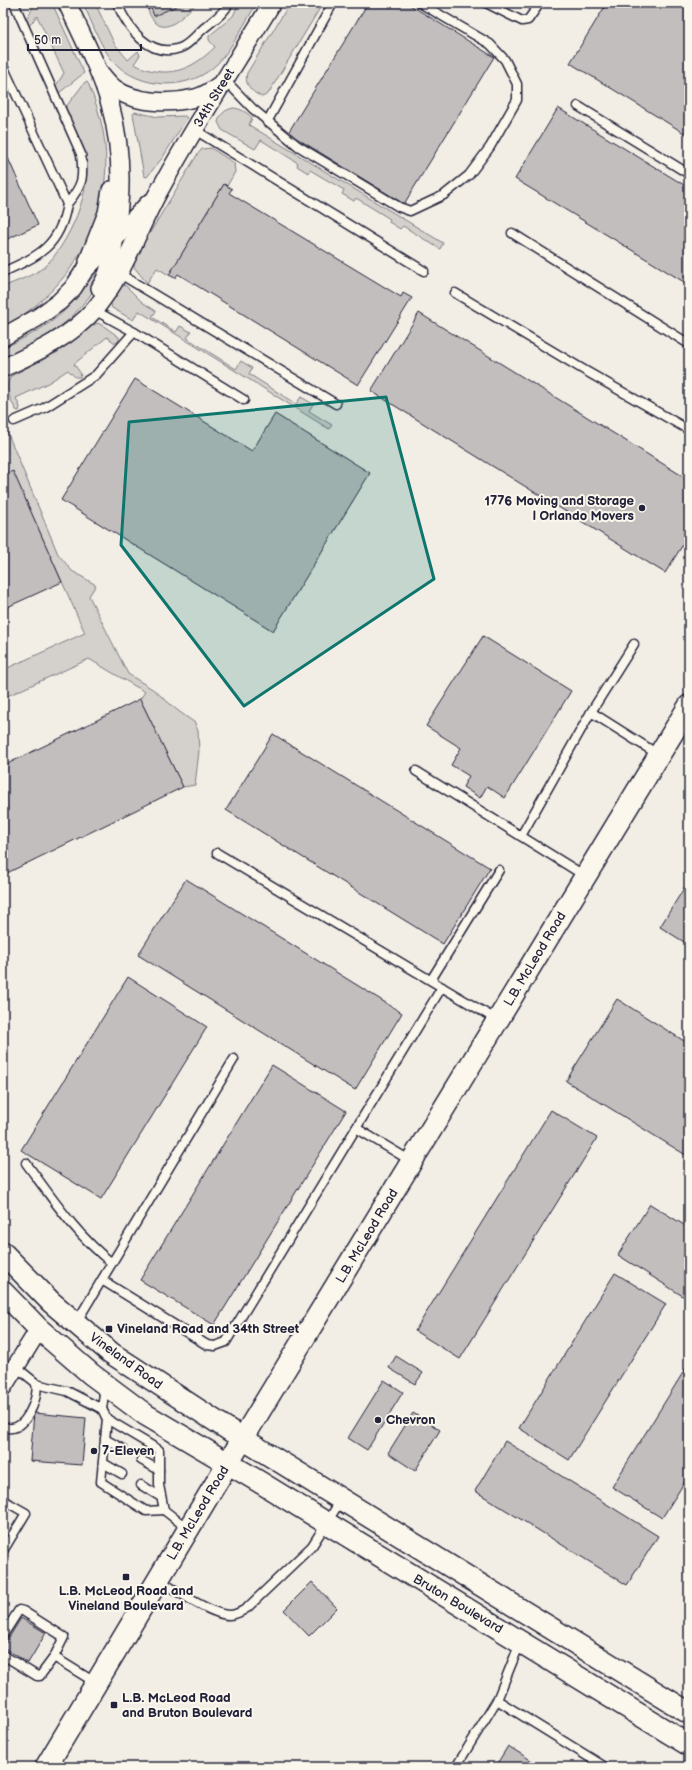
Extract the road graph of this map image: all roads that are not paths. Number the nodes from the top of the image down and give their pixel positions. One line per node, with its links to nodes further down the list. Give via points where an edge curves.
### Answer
1 (14, 3): 19 (lane, via 81,154 83,174 79,187)
2 (67, 3): 11 (street)
3 (117, 3): 4 (lane, via 134,33 160,50 180,48 188,44 224,11)
4 (229, 3)
5 (272, 3): 12 (street, 34th Street)
6 (333, 3): 14 (lane)
7 (420, 3): 14 (lane, via 490,44 505,60 518,84 517,100 490,147 469,174 444,195 410,211 399,207 298,146)
8 (486, 3): 9 (lane, via 522,21 528,20)
9 (540, 3)
10 (3, 66): 19 (lane)
11 (98, 71): 12 (street, via 114,88 131,96 153,101 196,98); 16 (street, via 110,103)
12 (225, 80): 14 (lane); 15 (street, 34th Street)
13 (578, 106): 17 (lane)
14 (267, 122)
15 (195, 130): 18 (street, 34th Street); 23 (lane)
16 (116, 132): 21 (street, 34th Street, via 121,180); 22 (street, via 107,214)
17 (689, 174)
18 (158, 194): 21 (street, 34th Street); 25 (street, 34th Street)
19 (66, 204): 24 (lane, via 57,234 46,248 35,258)
20 (512, 233): 31 (lane)
21 (115, 238): 22 (street, 34th Street); 30 (street, 34th Street, via 109,270 103,284)
22 (84, 271): 29 (street, 34th Street, via 73,288 59,302)
23 (424, 271)
24 (3, 272)
25 (121, 272): 27 (street, 34th Street); 34 (lane)
26 (455, 293): 36 (lane)
27 (94, 310): 28 (lane); 30 (street, 34th Street)
28 (134, 332): 33 (lane); 35 (lane, via 96,375 44,408)
29 (3, 337)
30 (62, 338): 32 (street, 34th Street)
31 (689, 344)
32 (3, 368)
33 (244, 400)
34 (336, 404)
35 (14, 421)
36 (689, 430)
37 (634, 644): 39 (lane)
38 (689, 706): 40 (street, L.B. McLeod Road)
39 (591, 712): 40 (lane); 42 (lane)
40 (660, 755): 45 (street, L.B. McLeod Road)
41 (416, 771): 42 (lane)
42 (521, 836): 45 (lane)
43 (217, 853): 46 (lane)
44 (499, 870): 46 (lane)
45 (585, 876): 48 (street, L.B. McLeod Road)
46 (431, 980): 47 (lane)
47 (442, 987): 48 (lane); 50 (lane)
48 (498, 1020): 51 (street, L.B. McLeod Road)
49 (234, 1059): 54 (lane)
50 (356, 1128): 51 (lane); 55 (lane, via 226,1342 215,1346 207,1345)
51 (412, 1162): 67 (street, L.B. McLeod Road)
52 (26, 1163): 54 (lane, via 80,1234)
53 (3, 1253): 57 (street, Vineland Road, via 51,1302)
54 (112, 1262): 55 (lane)
55 (102, 1280): 57 (lane)
56 (3, 1292): 58 (street)
57 (76, 1323): 67 (street, Vineland Road, via 111,1353)
58 (39, 1329): 59 (street); 61 (street)
59 (16, 1367): 60 (lane); 62 (street)
60 (36, 1384): 63 (lane, via 67,1391); 65 (lane, via 36,1395 24,1422 18,1427)
61 (106, 1385): 63 (lane); 71 (street, via 146,1415)
62 (3, 1387)
63 (102, 1408): 64 (lane)
64 (107, 1419): 66 (lane); 72 (lane, via 159,1450)
65 (3, 1426)
66 (105, 1439): 68 (lane); 70 (lane)
67 (243, 1439): 71 (street, L.B. McLeod Road); 77 (street)
68 (124, 1450)
69 (141, 1460): 72 (lane)
70 (103, 1463): 73 (lane); 78 (lane, via 101,1482 146,1511)
71 (228, 1463): 79 (street, Bruton Boulevard); 80 (street, L.B. McLeod Road)
72 (159, 1470): 75 (lane)
73 (122, 1474)
74 (141, 1485): 75 (lane)
75 (161, 1497): 78 (lane)
76 (3, 1500): 81 (lane, via 26,1513)
77 (342, 1500): 79 (lane); 89 (street)
78 (164, 1510): 80 (lane)
79 (327, 1523): 82 (lane, via 308,1550 247,1608 238,1613 228,1615 216,1612); 84 (street, Bruton Boulevard)
80 (188, 1529): 82 (street, L.B. McLeod Road)
81 (3, 1551)
82 (158, 1580): 87 (street, L.B. McLeod Road)
83 (3, 1635): 86 (lane, via 17,1612 23,1611 64,1637)
84 (520, 1642): 88 (lane); 90 (street, Bruton Boulevard)
85 (3, 1655): 86 (lane, via 37,1676 43,1673)
86 (54, 1657): 87 (lane)
87 (96, 1683): 91 (street, L.B. McLeod Road)
88 (497, 1700): 92 (lane); 93 (lane)
89 (689, 1713)
90 (689, 1745)
91 (46, 1767)
92 (456, 1767)
93 (605, 1767)

